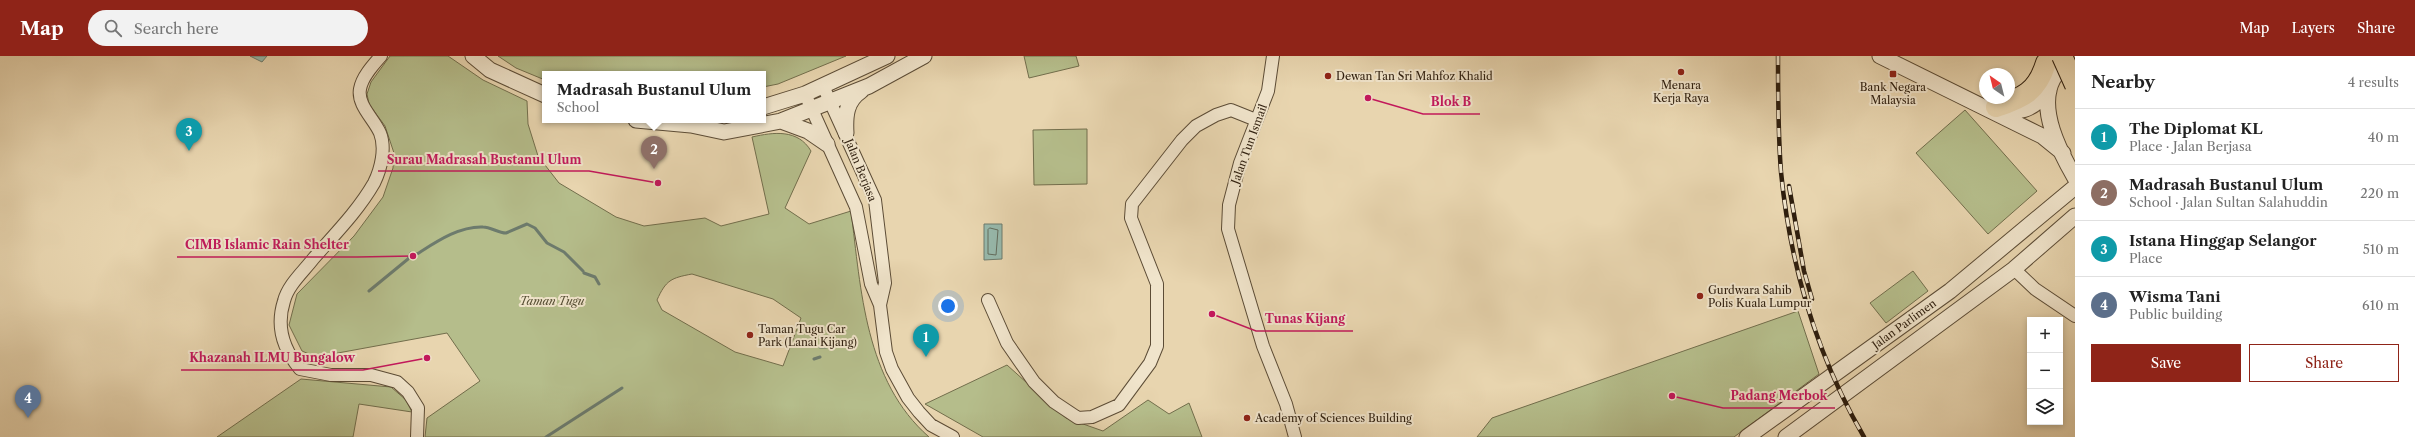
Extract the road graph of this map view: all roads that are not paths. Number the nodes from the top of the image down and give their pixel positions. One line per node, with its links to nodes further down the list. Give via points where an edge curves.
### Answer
1 (381, 56): 35 (street, via 367,73 360,89 361,100 380,133 382,145 381,162 374,182 360,203 294,282 284,300 280,324 283,343 300,369 331,375 385,377 404,387 418,408)
2 (473, 56): 12 (street, via 490,70)
3 (887, 56): 10 (street)
4 (924, 56): 11 (street)
5 (1273, 56): 19 (street, Jalan Tun Ismail, via 1268,91)
6 (1879, 57): 14 (street)
7 (2075, 62): 8 (street, via 2062,69)
8 (2051, 69): 9 (highway, bridge); 17 (highway, via 2028,94); 17 (street, via 2038,103 2022,111 2011,112); 26 (street, via 2050,118)
9 (2075, 85)
10 (823, 86): 13 (street); 15 (street, Jalan Berjasa)
11 (869, 86): 15 (street); 24 (street, via 854,96 846,110)
12 (542, 94)
13 (805, 94): 16 (street); 18 (street, Jalan Berjasa)
14 (1971, 101): 17 (street); 26 (street, via 2042,136)
15 (830, 102): 18 (street); 24 (street, Jalan Berjasa)
16 (766, 106)
17 (1996, 107)
18 (812, 110): 20 (street); 25 (street, Jalan Berjasa)
19 (1256, 120): 32 (street, via 1231,110 1196,126 1132,204 1131,218 1157,284 1157,346 1150,363 1119,406 1092,417 1078,418 1054,402 1034,382 1007,343); 37 (street, Jalan Tun Ismail, via 1240,163 1229,205 1228,229 1262,346 1286,404)
20 (781, 121): 23 (street, via 724,132); 25 (street, via 808,131)
21 (664, 123): 23 (street)
22 (700, 123): 23 (street)
23 (691, 126)
24 (846, 133): 33 (street, Jalan Berjasa, via 874,200 886,283)
25 (827, 144): 33 (street, Jalan Berjasa, via 856,207 871,284)
26 (2063, 154): 27 (street)
27 (2073, 175): 29 (street, Jalan Parlimen)
28 (2075, 187): 29 (street, Jalan Parlimen)
29 (2054, 203): 38 (street, Jalan Parlimen, via 1950,291)
30 (2073, 217): 31 (street, Jalan Parlimen)
31 (2014, 269): 34 (street, via 2035,289); 39 (street, Jalan Parlimen)
32 (988, 300)
33 (880, 305): 36 (street, Jalan Berjasa, via 886,352 900,385 931,425)
34 (2075, 316)
35 (417, 437)
36 (953, 437)
37 (1295, 437)
38 (1747, 437)
39 (1786, 437)

